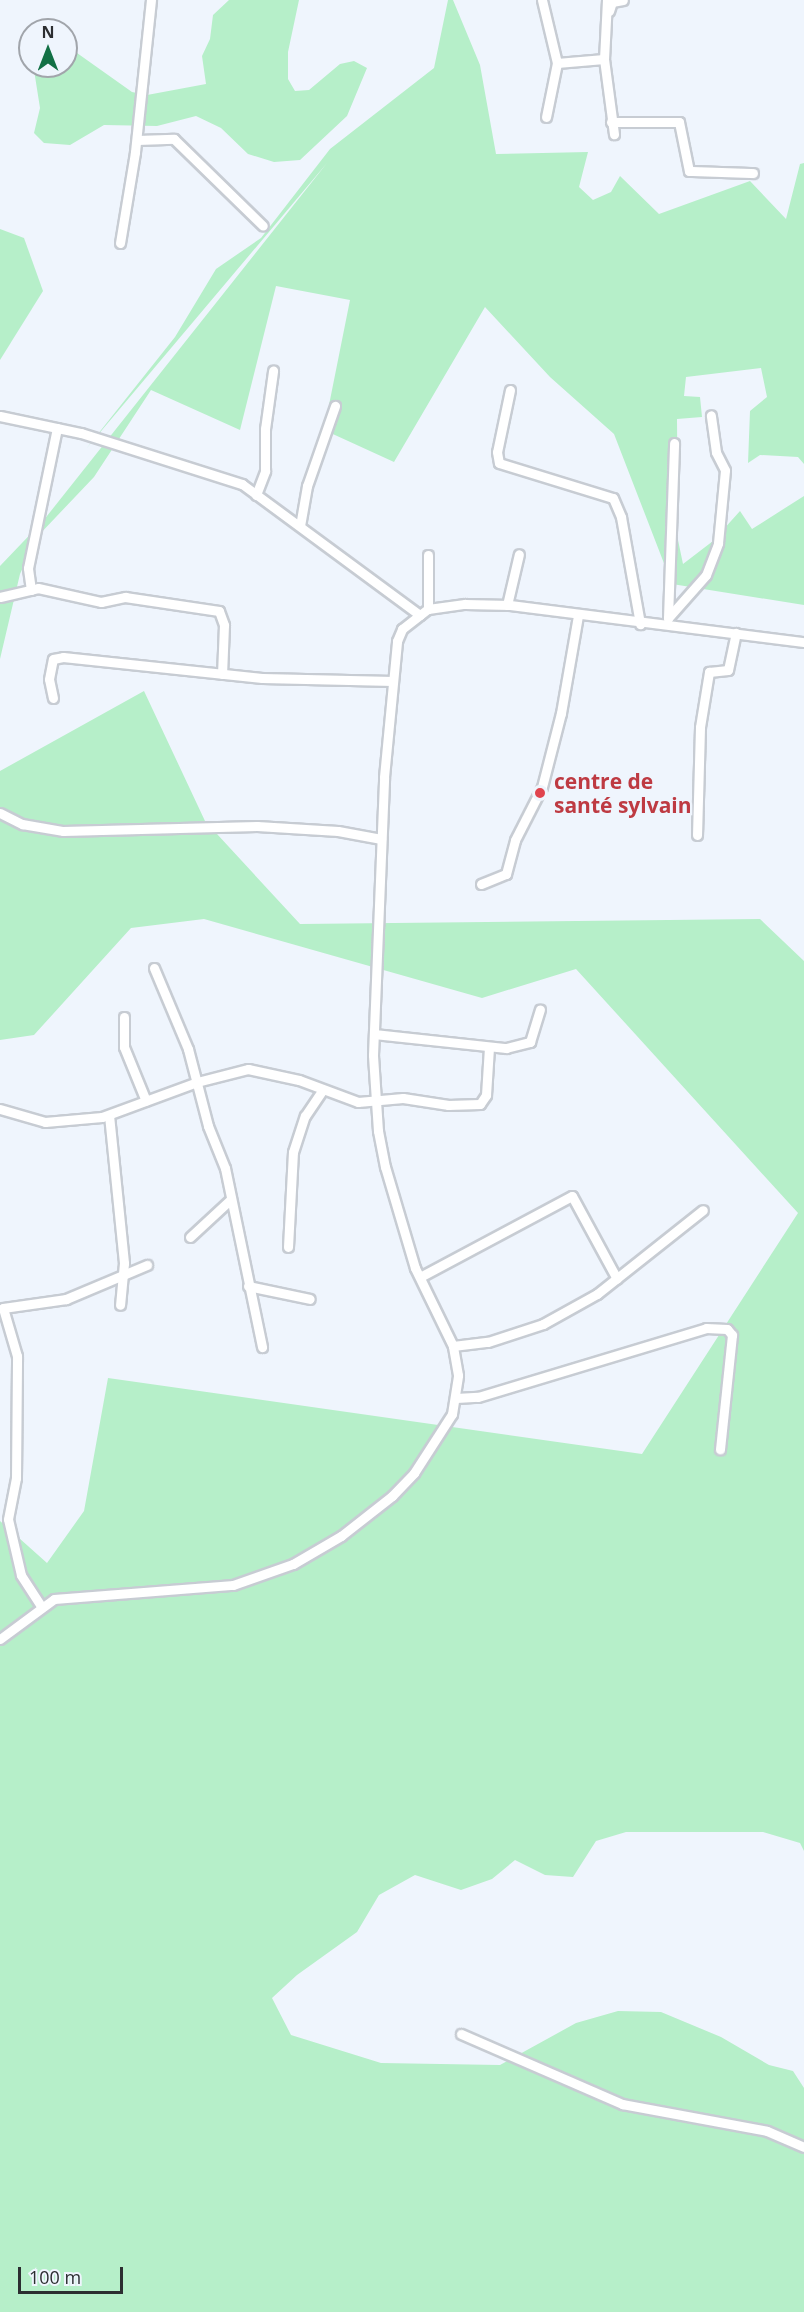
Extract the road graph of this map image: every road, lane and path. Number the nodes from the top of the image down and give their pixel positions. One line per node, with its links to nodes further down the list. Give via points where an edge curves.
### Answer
1 (151, 0): 11 (street)
2 (542, 0): 7 (street)
3 (607, 0): 5 (street)
4 (623, 0): 5 (street, via 612,2)
5 (608, 13): 6 (street)
6 (604, 59): 7 (street); 9 (street)
7 (557, 63): 8 (street)
8 (546, 117)
9 (611, 122): 10 (street); 12 (street, via 679,122 690,171)
10 (614, 134)
11 (137, 140): 13 (street, via 174,139); 14 (street)
12 (753, 173)
13 (263, 226)
14 (120, 243)
15 (273, 372): 22 (street, via 265,429 265,471)
16 (510, 390): 33 (street, via 497,452 499,463 613,498 621,517)
17 (335, 406): 23 (street, via 307,486)
18 (711, 415): 32 (street, via 716,452 725,470 718,543 706,575)
19 (0, 416): 20 (street)
20 (57, 428): 22 (street, via 242,484); 26 (street, via 27,568)
21 (674, 442): 32 (street)
22 (256, 495): 23 (street)
23 (300, 526): 30 (street)
24 (519, 554): 28 (street)
25 (429, 555): 29 (street)
26 (31, 590): 27 (street); 36 (street, via 101,602 125,597 219,611 224,625)
27 (0, 597)
28 (507, 605): 29 (street, via 465,604); 31 (street)
29 (428, 609): 30 (street)
30 (420, 615): 37 (street, via 399,635)
31 (578, 616): 33 (street); 42 (street, via 561,713 542,787 518,832 506,874)
32 (668, 622): 33 (street); 34 (street)
33 (640, 624)
34 (736, 633): 35 (street); 40 (street, via 728,670 709,672 700,727)
35 (804, 642)
36 (222, 674): 37 (street); 38 (street, via 63,657 53,659 49,679)
37 (393, 681): 41 (street)
38 (53, 698)
39 (0, 813): 41 (street, via 22,824 63,831 256,826 338,831)
40 (697, 835)
41 (381, 839): 46 (street)
42 (480, 884)
43 (154, 968): 48 (street)
44 (540, 1011): 47 (street, via 530,1042 506,1048)
45 (124, 1017): 50 (street, via 124,1047)
46 (374, 1034): 47 (street); 51 (street)
47 (489, 1047): 51 (street, via 486,1095 480,1104 448,1105 403,1098)
48 (197, 1082): 49 (street, via 256,1069); 50 (street); 54 (street)
49 (323, 1089): 51 (street, via 358,1102); 57 (street, via 304,1116 293,1152)
50 (146, 1101): 53 (street)
51 (378, 1102): 60 (street, via 378,1131 385,1167)
52 (0, 1109): 53 (street, via 45,1122)
53 (109, 1115): 59 (street)
54 (231, 1199): 56 (street); 62 (street)
55 (702, 1210): 61 (street)
56 (190, 1237)
57 (288, 1247)
58 (147, 1265): 59 (street)
59 (123, 1277): 64 (street); 69 (street, via 66,1299 3,1308 16,1356 16,1478 8,1519 21,1575)
60 (420, 1277): 61 (street, via 572,1196); 65 (street)
61 (617, 1279): 65 (street, via 543,1324 488,1342)
62 (248, 1286): 63 (street); 66 (street)
63 (310, 1299)
64 (120, 1305)
65 (453, 1346): 67 (street, via 458,1375)
66 (262, 1347)
67 (456, 1398): 68 (street, via 478,1397 706,1328 727,1329 732,1335); 69 (street, via 445,1427 392,1496 341,1536 293,1564 233,1585 68,1596)
68 (720, 1449)
69 (41, 1606): 70 (street)
70 (0, 1639)
71 (461, 2034): 72 (street, via 622,2104 767,2131)
72 (804, 2147)

